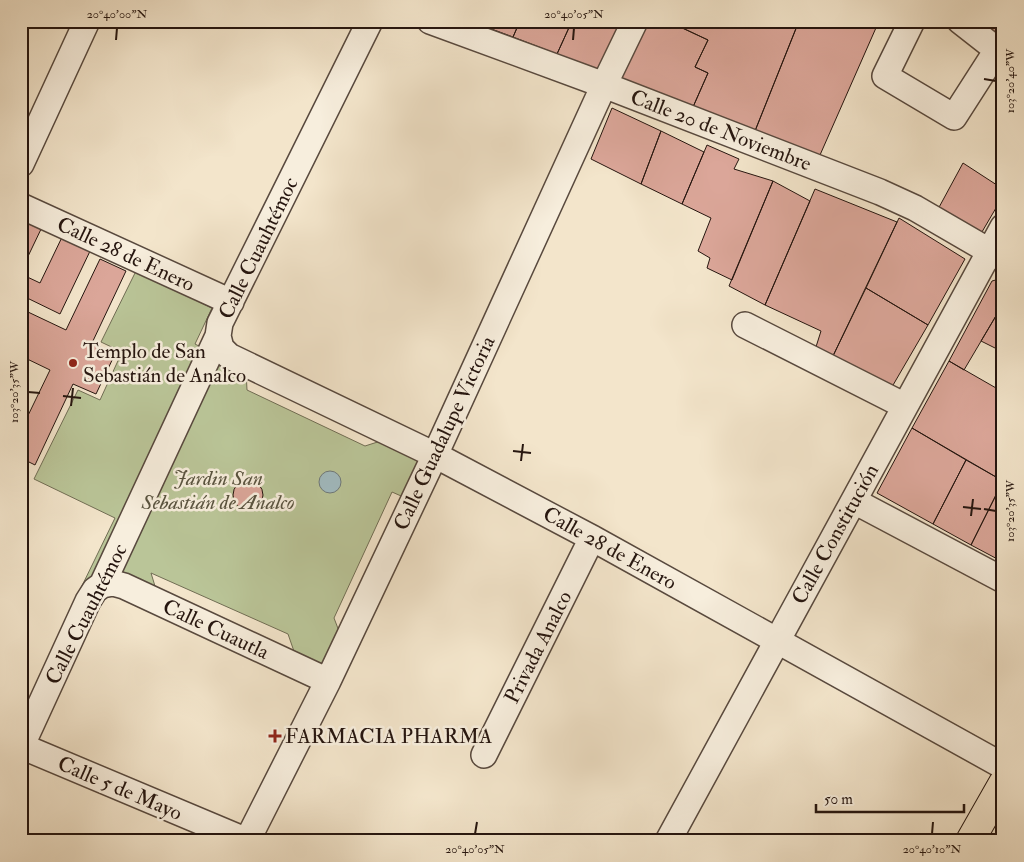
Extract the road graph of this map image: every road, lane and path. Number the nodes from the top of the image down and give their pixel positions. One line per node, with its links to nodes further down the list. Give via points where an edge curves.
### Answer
1 (87, 21): 8 (street)
2 (370, 21): 12 (street, Calle Cuauhtémoc)
3 (430, 21): 7 (street, Calle 20 de Noviembre)
4 (635, 21): 7 (street, Calle Guadalupe Victoria)
5 (912, 21): 6 (street, via 885,76 954,117 997,50)
6 (960, 21)
7 (604, 85): 11 (street, Calle 20 de Noviembre, via 880,192 915,208); 16 (street, Calle Guadalupe Victoria)
8 (21, 164)
9 (21, 206): 12 (street, Calle 28 de Enero)
10 (1003, 227): 11 (street, Calle Constitución)
11 (996, 255): 15 (street, Calle Constitución)
12 (231, 302): 14 (street, Calle Cuauhtémoc, via 220,323)
13 (745, 325): 15 (street)
14 (218, 336): 16 (street, Calle 28 de Enero, via 221,348 229,356); 20 (street, Calle Cuauhtémoc)
15 (905, 406): 17 (street, Calle Constitución)
16 (435, 455): 18 (street, Calle 28 de Enero); 22 (street, Calle Guadalupe Victoria)
17 (854, 501): 19 (street); 21 (street, Calle Constitución)
18 (592, 538): 21 (street, Calle 28 de Enero); 24 (street, Privada Analco)
19 (1003, 580)
20 (102, 585): 22 (street, Calle Cuautla, via 124,586); 23 (street, Calle Cuauhtémoc, via 88,600)
21 (777, 640): 25 (street, Calle 28 de Enero); 28 (street, Calle Constitución)
22 (328, 681): 27 (street, Calle Guadalupe Victoria)
23 (21, 746): 27 (street, Calle 5 de Mayo)
24 (484, 755)
25 (1003, 766)
26 (1003, 783): 29 (main road)
27 (247, 841)
28 (668, 841)
29 (970, 841)

